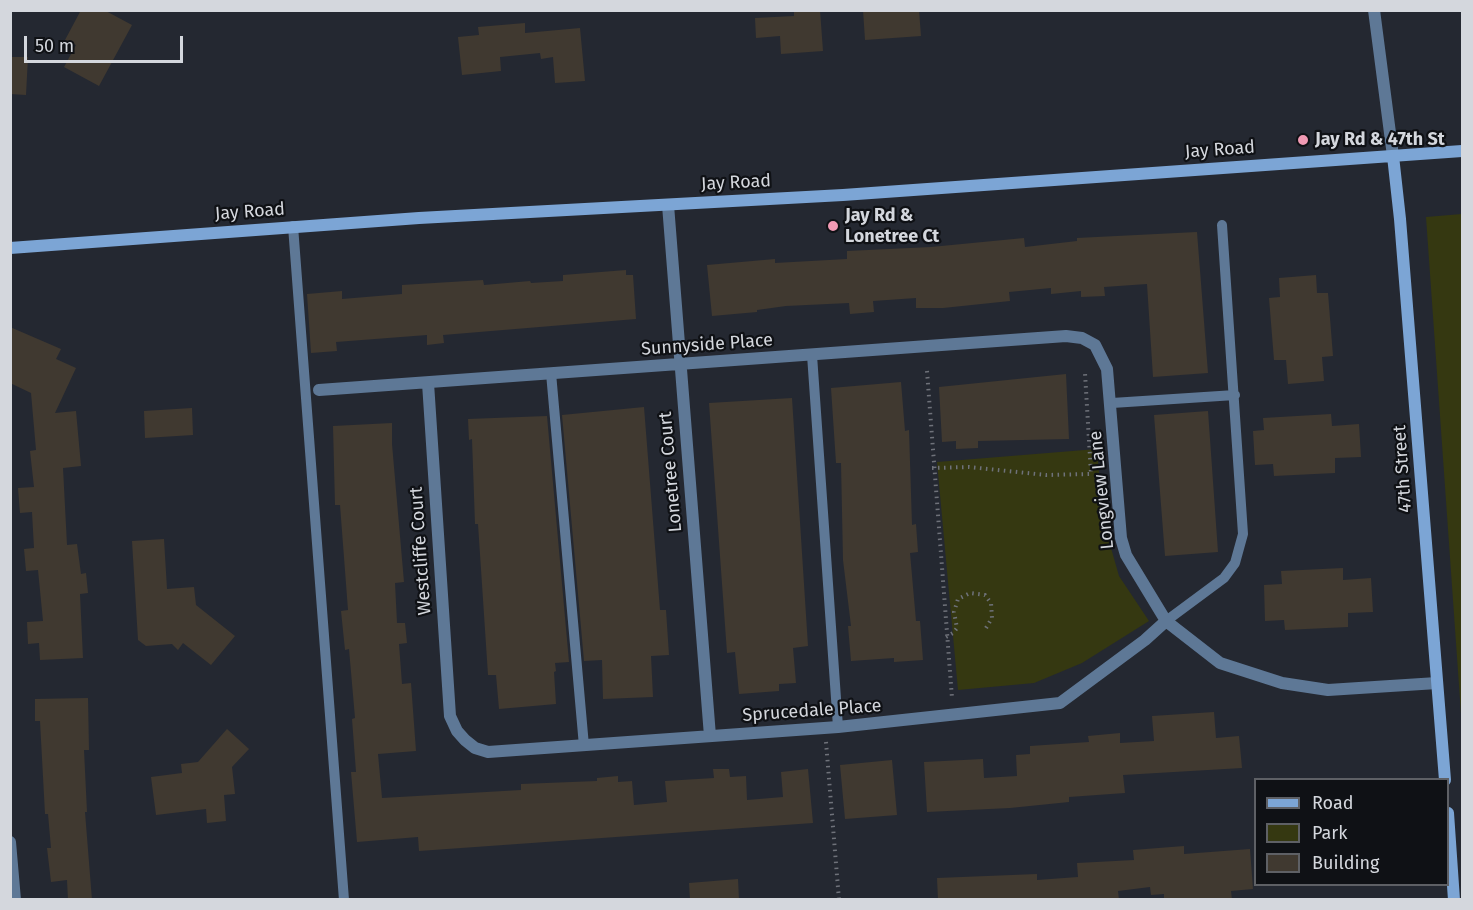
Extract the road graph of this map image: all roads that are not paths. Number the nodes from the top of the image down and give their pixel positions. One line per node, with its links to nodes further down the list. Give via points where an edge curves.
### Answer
1 (1374, 10): 3 (street)
2 (1462, 151): 3 (street, Jay Road)
3 (1393, 156): 4 (street, Jay Road); 17 (street, 47th Street)
4 (668, 205): 6 (street, Jay Road); 10 (street, Lonetree Court)
5 (1222, 225): 14 (lane)
6 (293, 226): 7 (street, Jay Road); 26 (lane)
7 (10, 248)
8 (1095, 345): 9 (street, Sunnyside Place, via 1066,336); 15 (street, Longview Lane, via 1107,369)
9 (812, 355): 10 (street, Sunnyside Place); 19 (lane)
10 (680, 366): 11 (street, Sunnyside Place); 20 (street, Lonetree Court)
11 (551, 373): 12 (street, Sunnyside Place); 21 (lane)
12 (428, 383): 13 (street, Sunnyside Place); 18 (street, Westcliffe Court)
13 (319, 390)
14 (1235, 395): 15 (lane); 16 (lane, via 1244,534 1240,550 1224,578)
15 (1112, 403): 16 (street, Longview Lane, via 1120,537 1133,570)
16 (1166, 621): 17 (street, Longview Lane, via 1220,663 1282,683 1328,690); 19 (street, Sprucedale Place, via 1060,704)
17 (1437, 683): 22 (street, 47th Street)
18 (450, 716): 21 (street, Sprucedale Place, via 465,740 488,752)
19 (832, 728): 20 (street, Sprucedale Place)
20 (710, 736): 21 (street, Sprucedale Place)
21 (584, 746)
22 (1445, 778)
23 (1449, 828): 27 (street)
24 (10, 842): 25 (street)
25 (15, 900)
26 (344, 900)
27 (1454, 900)

